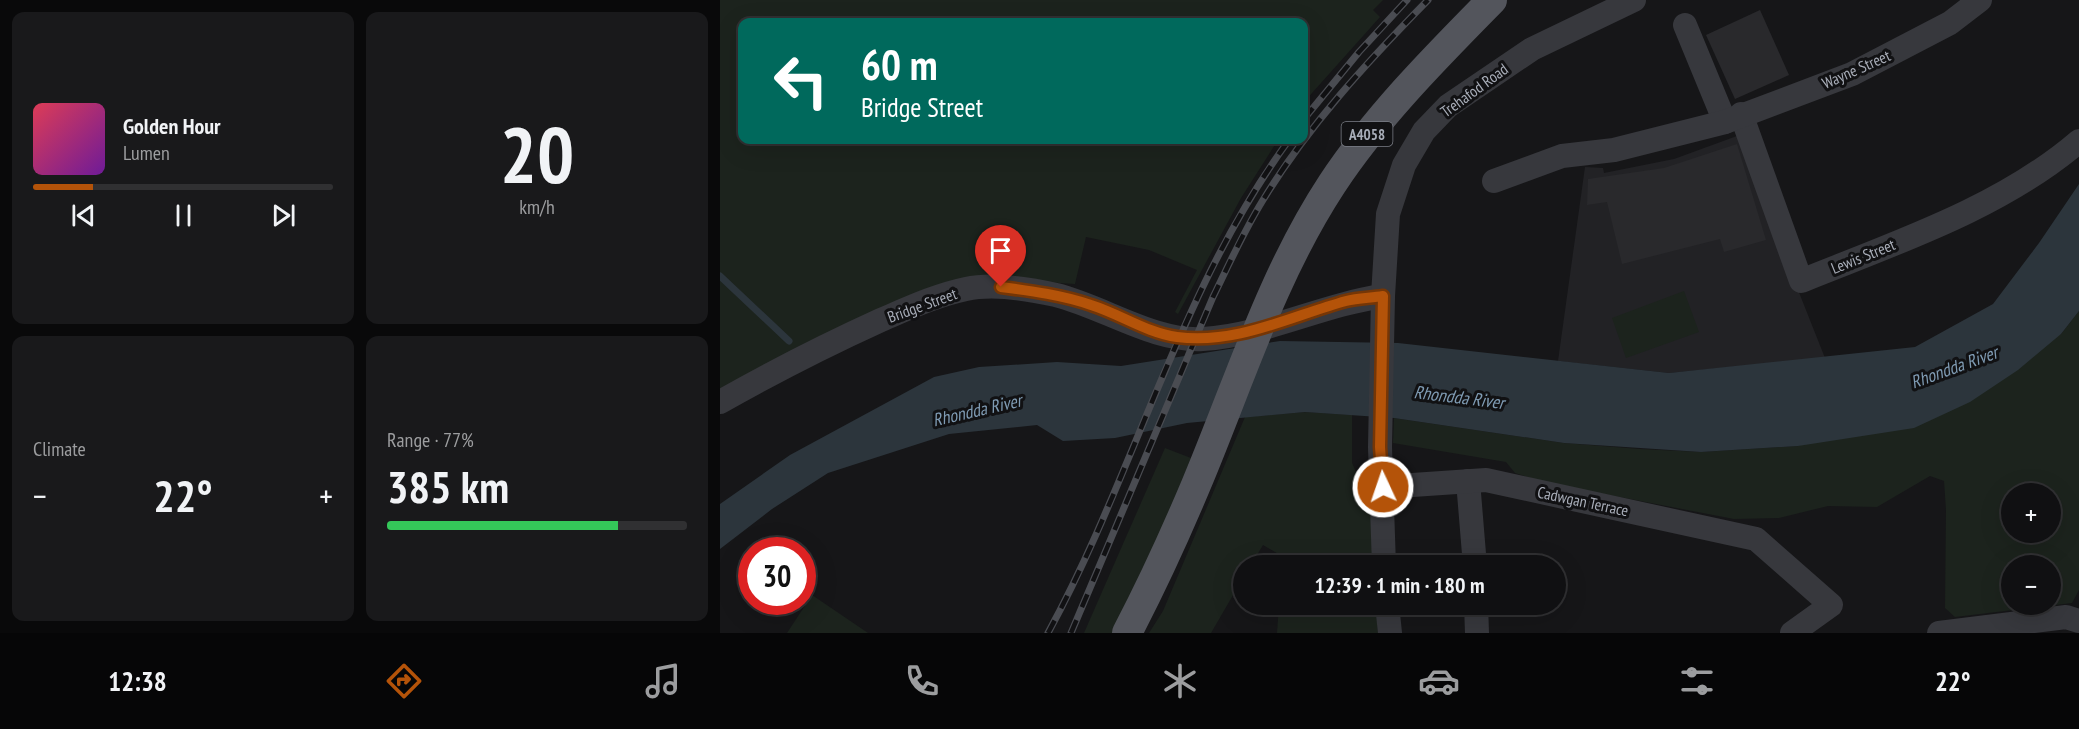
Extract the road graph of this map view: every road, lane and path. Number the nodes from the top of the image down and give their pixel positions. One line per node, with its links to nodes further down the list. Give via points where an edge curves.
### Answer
1 (1492, 0): 17 (main road, A4058, via 1430,62 1366,135 1332,185 1273,290 1196,485 1157,576)
2 (1634, 0): 8 (street, Trehafod Road, via 1532,49 1448,106 1424,131 1404,165 1388,214)
3 (1980, 0): 5 (street, Wayne Street, via 1950,23 1852,74)
4 (1685, 25): 5 (street)
5 (1733, 118): 6 (street, Lewis Street, via 1801,281 1949,221 2055,161); 7 (street, Wayne Street, via 1614,150 1562,156)
6 (2079, 141)
7 (1494, 181)
8 (1383, 296): 9 (street, Bridge Street, via 1347,301 1271,327 1202,339 1157,333 1091,305 1054,295 1001,287 968,289 934,298 852,333); 11 (street, Trehafod Road)
9 (720, 402)
10 (1468, 481): 11 (street, Cadwgan Terrace); 13 (street); 20 (street, Cadwgan Terrace, via 1486,480 1756,539 1831,604)
11 (1383, 487): 12 (street, Trehafod Road)
12 (1384, 555)
13 (1474, 555)
14 (1388, 615): 18 (street)
15 (1476, 615): 19 (street)
16 (2079, 621): 21 (street, via 2066,617)
17 (1127, 633)
18 (1390, 633)
19 (1476, 633)
20 (1792, 633)
21 (1939, 633)

